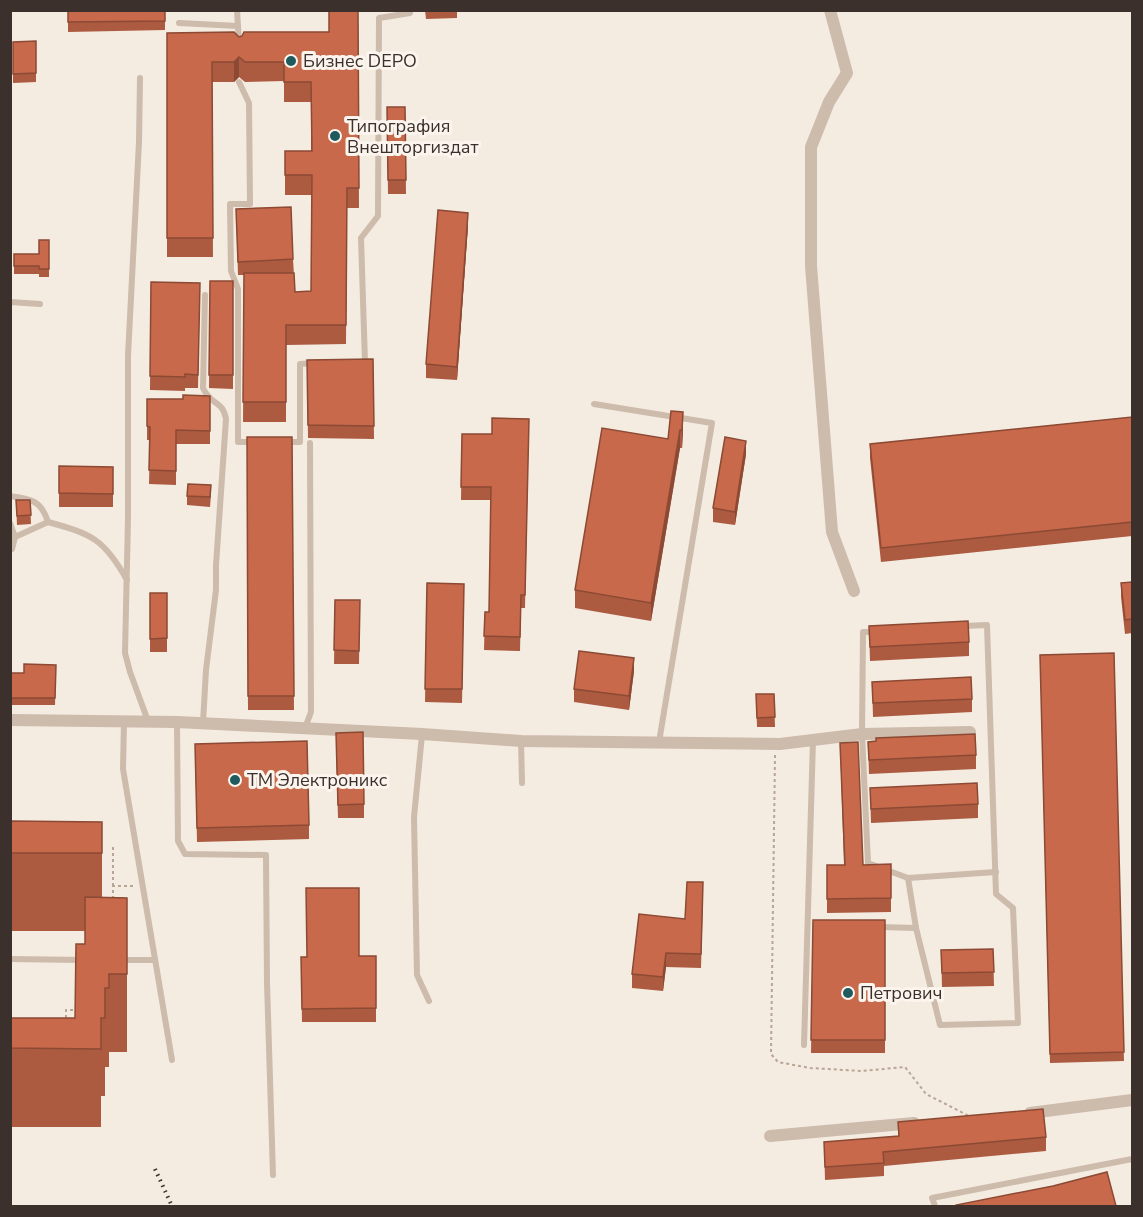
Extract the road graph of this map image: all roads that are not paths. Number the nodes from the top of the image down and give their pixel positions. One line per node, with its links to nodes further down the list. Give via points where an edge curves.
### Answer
1 (237, 10): 5 (lane)
2 (410, 10): 12 (lane, via 379,18 378,216 361,238 364,362)
3 (830, 10): 24 (street, via 847,73 829,102 811,147 811,266 832,532)
4 (179, 23): 5 (lane)
5 (238, 26): 6 (lane)
6 (239, 52)
7 (140, 78): 23 (lane, via 128,356)
8 (239, 82): 15 (lane, via 249,103 250,204 230,204 231,271 238,289 238,442)
9 (205, 295): 31 (lane, via 203,388 208,398 224,410 226,419)
10 (10, 302): 11 (lane)
11 (40, 304)
12 (354, 362)
13 (321, 363): 16 (lane, via 300,364 300,442)
14 (594, 405): 38 (lane, via 712,423)
15 (259, 442)
16 (279, 442)
17 (310, 443): 32 (lane, via 310,712)
18 (10, 496): 19 (lane, via 39,504)
19 (48, 522): 21 (lane); 23 (lane, via 101,543)
20 (10, 523): 21 (lane)
21 (15, 537): 22 (lane)
22 (12, 549)
23 (127, 580): 29 (lane, via 125,652)
24 (854, 591)
25 (953, 627): 40 (lane, via 987,625)
26 (886, 631): 35 (lane, via 863,632)
27 (10, 720): 28 (street)
28 (124, 721): 29 (street); 49 (lane, via 123,769)
29 (148, 721): 30 (street)
30 (177, 722): 31 (street); 58 (lane, via 178,841 185,854 266,855)
31 (203, 723): 32 (street)
32 (305, 728): 34 (street)
33 (970, 732): 35 (street)
34 (422, 734): 37 (street); 50 (lane, via 414,817 417,975)
35 (862, 734): 36 (street); 41 (lane, via 868,863)
36 (813, 740): 38 (street, via 780,744); 42 (lane)
37 (521, 741): 38 (street); 39 (lane)
38 (659, 743)
39 (522, 783)
40 (996, 872): 41 (lane); 45 (lane, via 996,894 1013,908 1018,1023 940,1025)
41 (908, 878): 45 (lane)
42 (807, 925): 43 (lane); 51 (lane)
43 (818, 925)
44 (872, 927): 45 (lane)
45 (916, 928)
46 (10, 959): 47 (lane)
47 (85, 960)
48 (113, 960): 49 (lane)
49 (154, 960): 52 (lane)
50 (429, 1001)
51 (804, 1045)
52 (172, 1060)
53 (1132, 1100): 54 (street)
54 (1020, 1114)
55 (928, 1122): 56 (street)
56 (770, 1136)
57 (1132, 1159): 59 (lane, via 932,1198)
58 (273, 1175)
59 (935, 1206)

